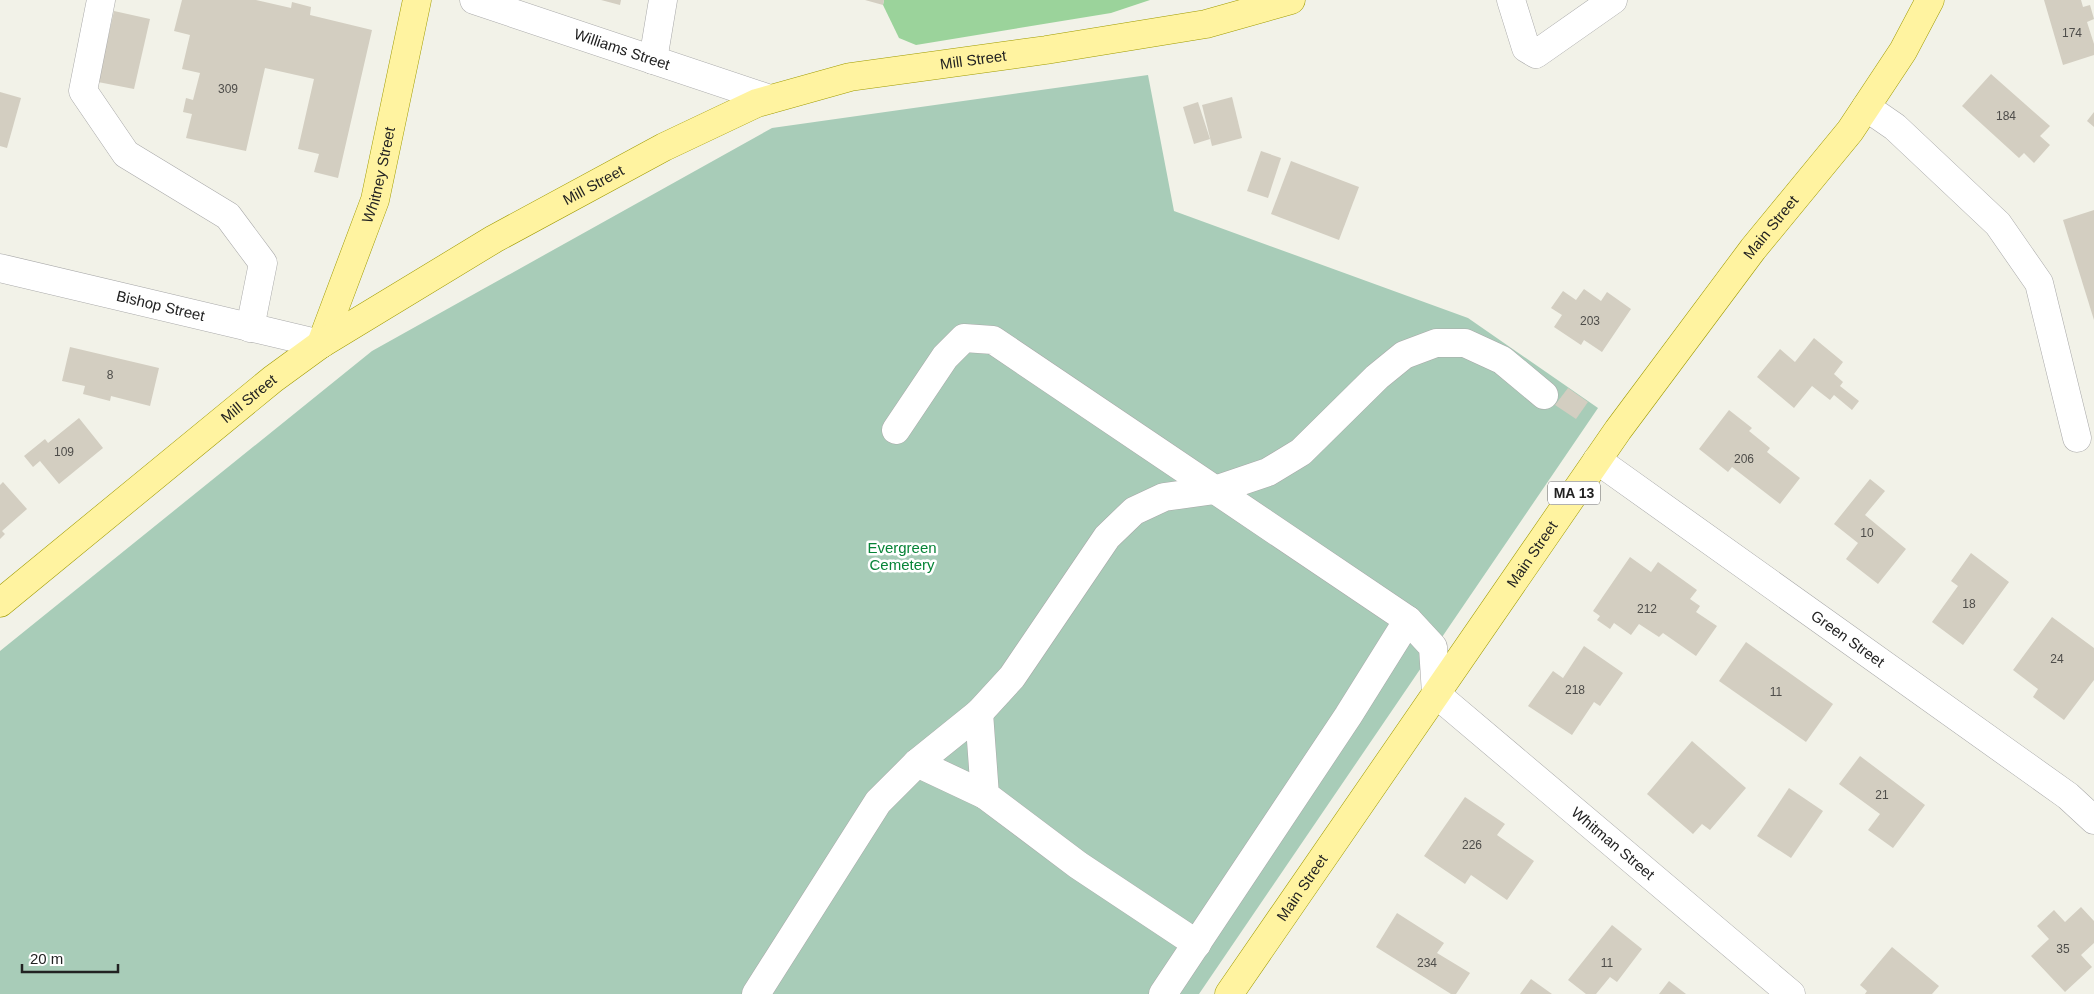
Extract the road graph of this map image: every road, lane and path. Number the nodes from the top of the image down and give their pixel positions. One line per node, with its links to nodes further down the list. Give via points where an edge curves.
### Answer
1 (101, 0): 13 (street, via 83,92 126,154 228,216 264,263)
2 (417, 0): 14 (main road, Whitney Street, via 375,200)
3 (474, 0): 9 (street, Williams Street)
4 (663, 0): 9 (street)
5 (1291, 0): 10 (main road, Mill Street, via 1206,24 1046,50 850,76)
6 (1512, 0): 7 (street, via 1526,48 1536,54)
7 (1613, 0)
8 (1930, 0): 11 (main road, Main Street / MA 13, via 1903,51)
9 (653, 60): 10 (street, Williams Street)
10 (770, 99): 14 (main road, Mill Street, via 664,147 518,226)
11 (1866, 107): 17 (street, via 1895,127 1998,224 2039,283); 18 (main road, Main Street / MA 13, via 1753,249)
12 (0, 268): 13 (street, Bishop Street)
13 (250, 328): 14 (street, Bishop Street)
14 (321, 344): 20 (main road, Mill Street)
15 (1544, 395): 19 (street, via 1502,360 1465,343 1436,343 1404,355 1301,452 1268,472)
16 (896, 430): 19 (street, via 945,357 964,338 993,340)
17 (2077, 438)
18 (1597, 460): 22 (main road, Main Street / MA 13); 26 (street, Green Street, via 2068,796)
19 (1215, 490): 21 (street); 23 (street, via 1164,497 1127,517 1106,537 1012,677)
20 (0, 602)
21 (1408, 620): 22 (street, via 1433,647); 27 (street)
22 (1436, 694): 30 (main road, Main Street / MA 13); 31 (street, Whitman Street)
23 (979, 713): 24 (street); 25 (street)
24 (917, 763): 25 (street); 28 (street, via 878,802)
25 (985, 795): 27 (street, via 1078,865)
26 (2094, 820)
27 (1197, 944): 29 (street)
28 (756, 994)
29 (1163, 994)
30 (1229, 994)
31 (1791, 994)

